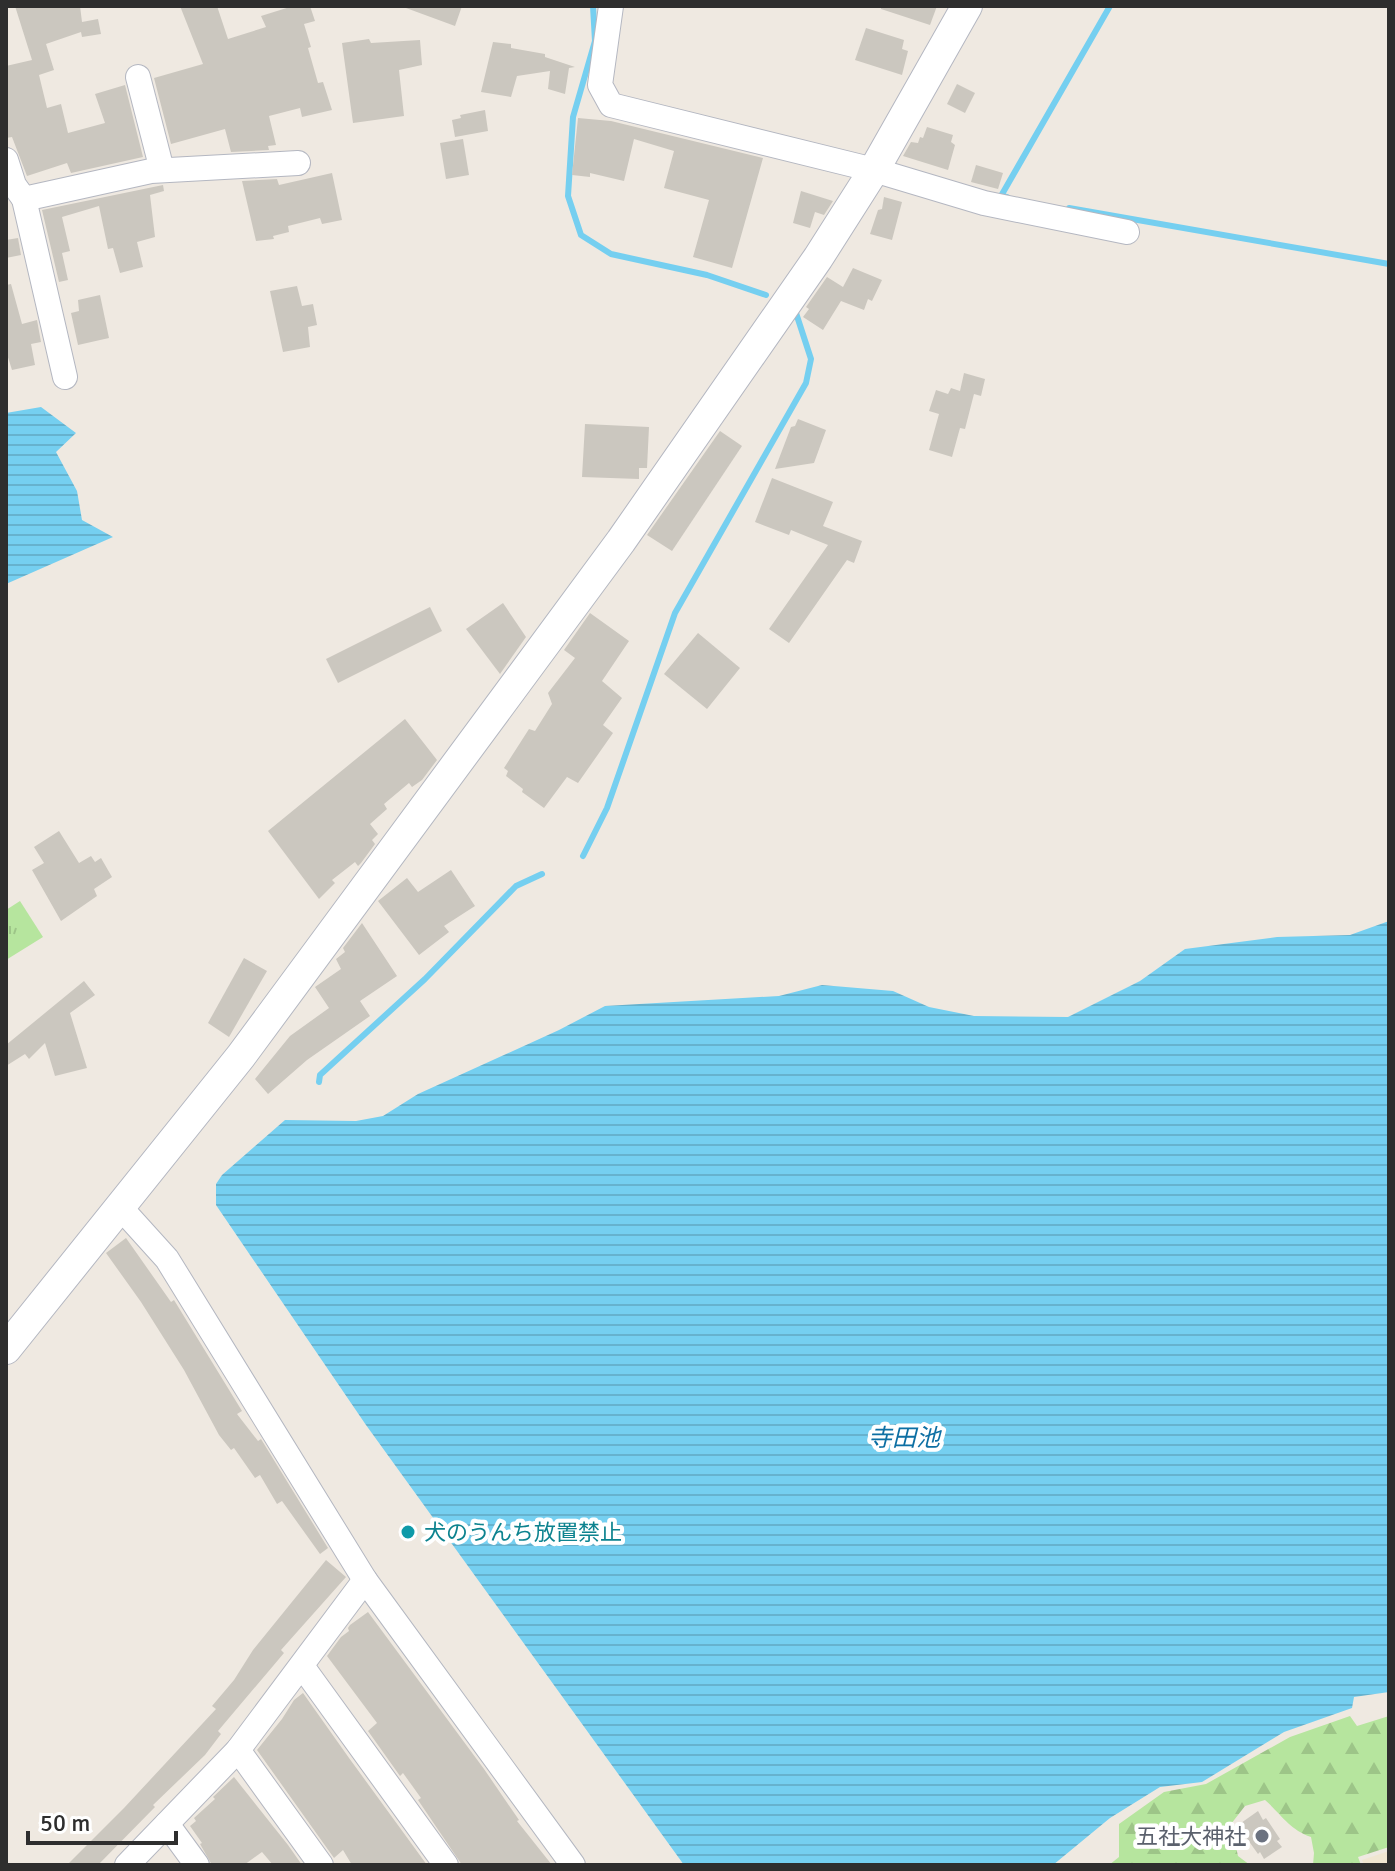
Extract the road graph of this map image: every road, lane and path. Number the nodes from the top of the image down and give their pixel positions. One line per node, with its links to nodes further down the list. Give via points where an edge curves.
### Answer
1 (611, 6): 7 (street, via 600,85 611,105)
2 (967, 6): 7 (street)
3 (138, 77): 6 (street)
4 (6, 160): 8 (street)
5 (298, 163): 6 (street)
6 (162, 170): 8 (street)
7 (874, 170): 9 (street, via 984,203); 11 (street, via 621,541 241,1056)
8 (24, 199): 10 (street)
9 (1127, 232)
10 (65, 377)
11 (120, 1207): 12 (street); 13 (street, via 167,1259)
12 (6, 1349)
13 (365, 1580): 14 (street); 21 (street)
14 (302, 1666): 15 (street); 20 (street)
15 (238, 1750): 16 (street); 19 (street)
16 (167, 1824): 17 (street); 18 (street)
17 (127, 1865)
18 (197, 1865)
19 (321, 1865)
20 (446, 1865)
21 (573, 1865)

